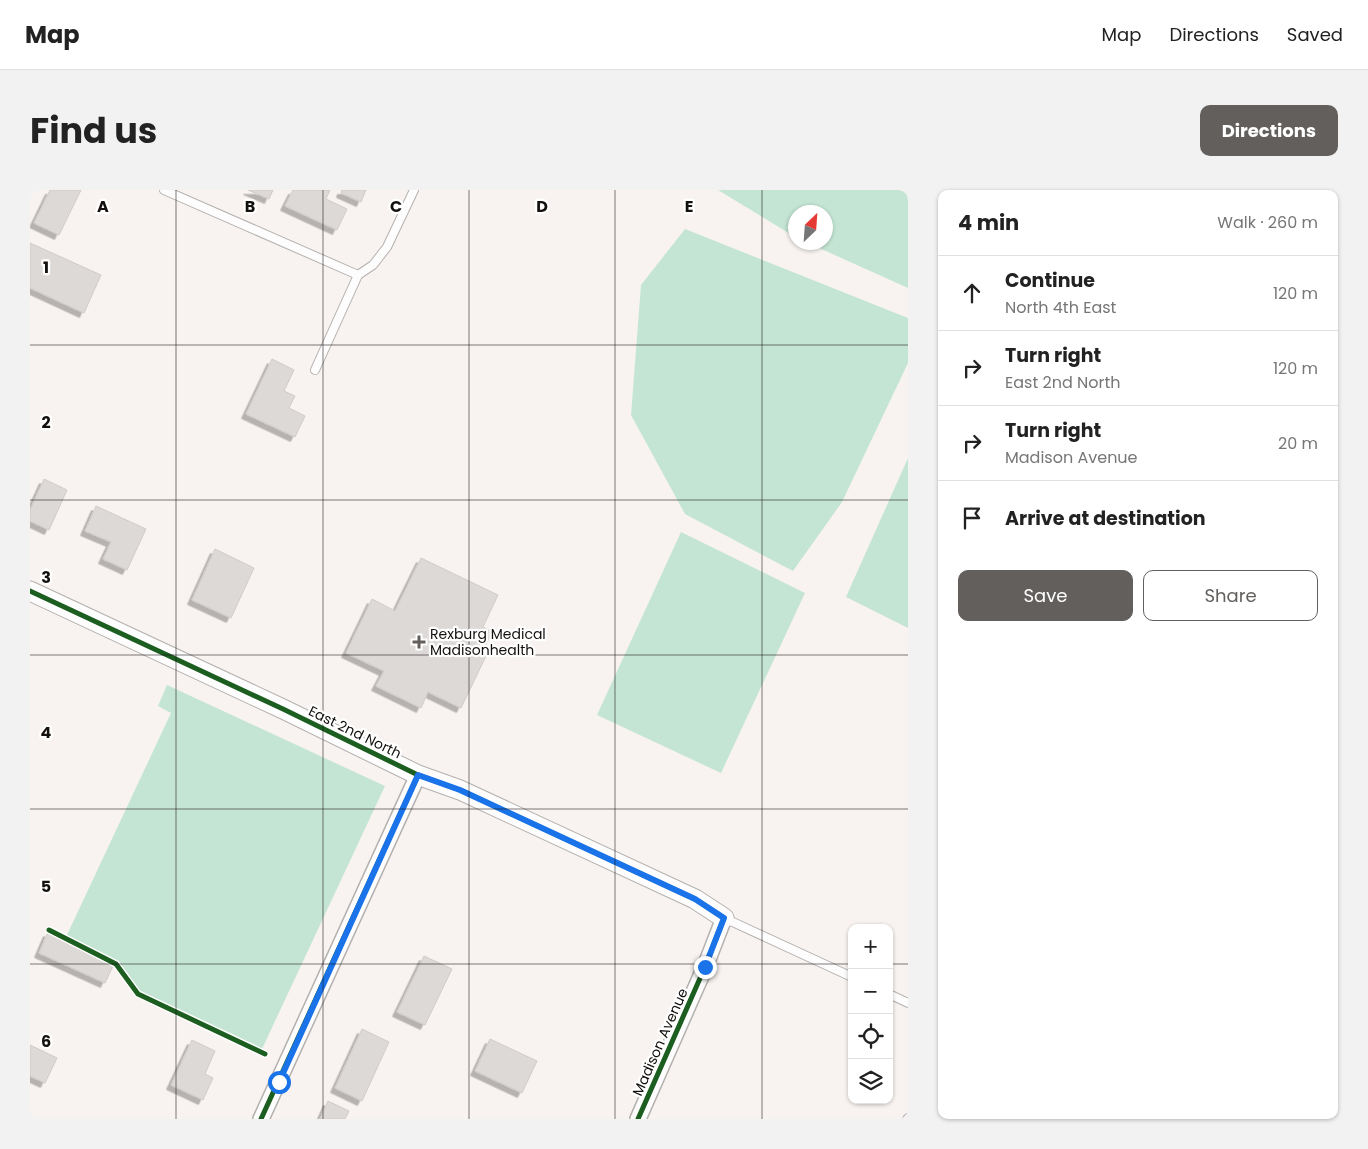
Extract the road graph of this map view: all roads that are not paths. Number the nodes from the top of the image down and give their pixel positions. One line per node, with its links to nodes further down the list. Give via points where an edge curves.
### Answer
1 (164, 190): 3 (lane)
2 (414, 190): 3 (lane, via 387,247 373,266)
3 (358, 275): 4 (lane)
4 (314, 370)
5 (30, 591): 6 (street, East 2nd North)
6 (418, 775): 7 (street, East 2nd North, via 460,790 695,899); 11 (street)
7 (724, 918): 8 (lane); 12 (street, Madison Avenue)
8 (848, 975)
9 (893, 996): 10 (lane)
10 (908, 1003)
11 (261, 1119)
12 (638, 1119)

